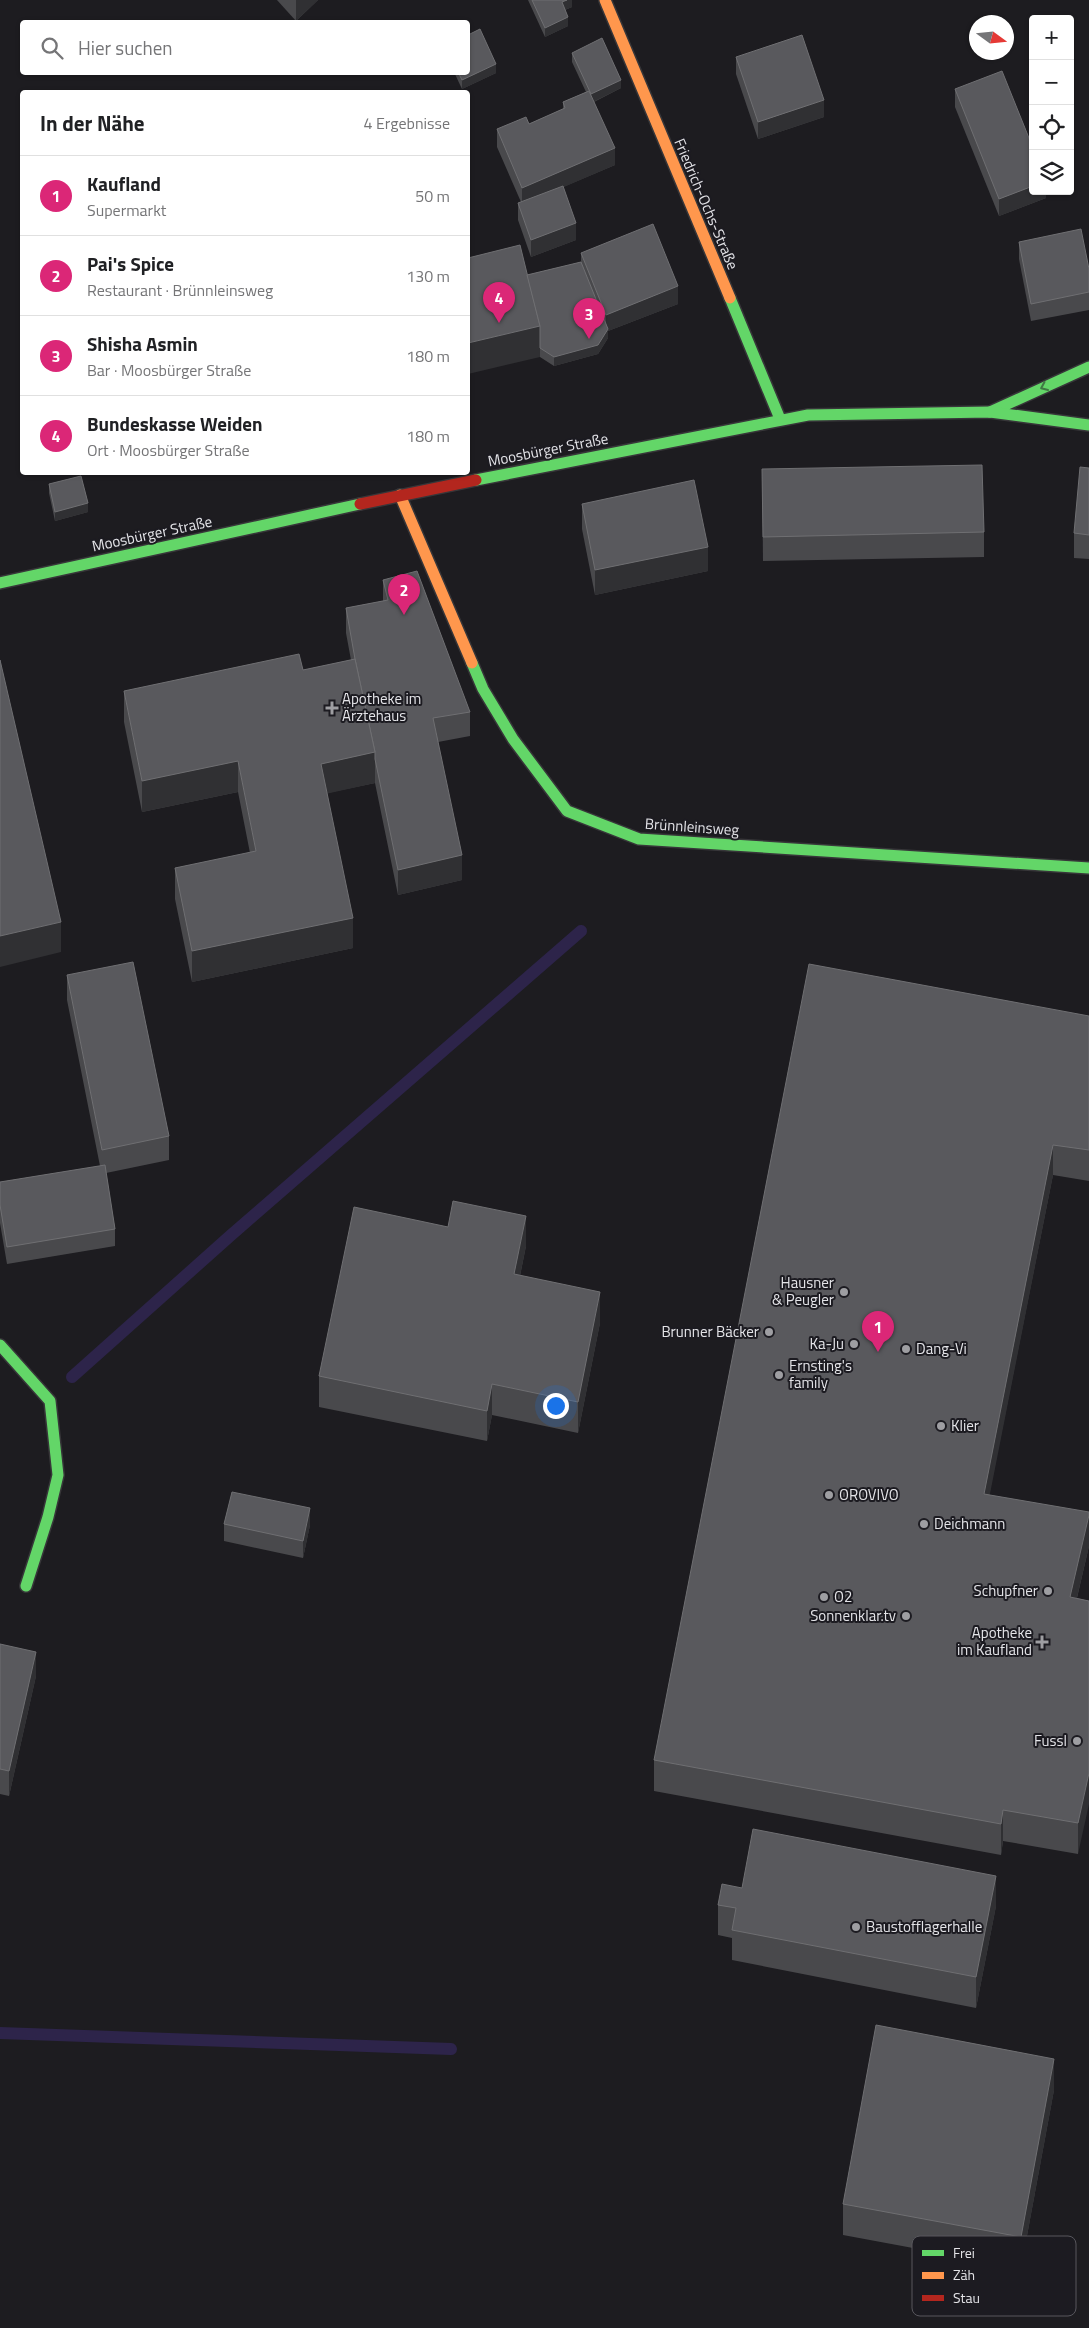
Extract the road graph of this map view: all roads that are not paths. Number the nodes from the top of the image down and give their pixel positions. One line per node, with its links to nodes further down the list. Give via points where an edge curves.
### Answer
1 (605, 0): 4 (street, Friedrich-Ochs-Straße)
2 (1089, 367): 3 (street, Moosbürger Straße, one-way to 3)
3 (990, 412): 4 (street, Moosbürger Straße, via 808,415); 5 (street, Moosbürger Straße)
4 (780, 419): 6 (street, Moosbürger Straße)
5 (1089, 425)
6 (400, 495): 7 (street, Moosbürger Straße); 8 (street, Brünnleinsweg, via 483,689 513,739 567,811 639,839)
7 (0, 583)
8 (1089, 868)
9 (0, 1345): 10 (street, via 50,1401 51,1410 58,1475)
10 (26, 1586)

